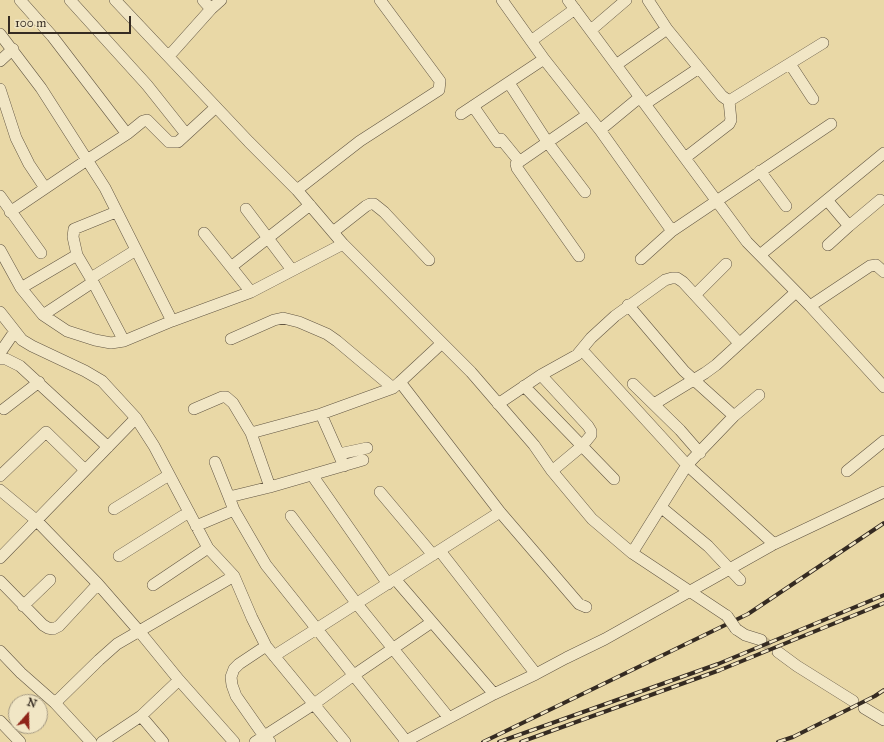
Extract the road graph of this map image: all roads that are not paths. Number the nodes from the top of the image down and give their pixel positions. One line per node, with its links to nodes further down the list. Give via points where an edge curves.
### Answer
1 (20, 0): 35 (street, via 52,36)
2 (70, 0): 36 (street, via 147,85)
3 (115, 0): 18 (street)
4 (203, 0): 11 (street)
5 (221, 0): 11 (street)
6 (380, 0): 44 (street, via 440,81 439,90 360,141)
7 (502, 0): 15 (street)
8 (626, 0): 13 (street)
9 (648, 0): 12 (street)
10 (572, 5): 13 (street); 15 (street)
11 (211, 9): 18 (street)
12 (667, 29): 22 (street); 23 (street)
13 (591, 30): 22 (street)
14 (0, 34): 17 (street)
15 (531, 41): 19 (street)
16 (823, 43): 21 (street)
17 (13, 49): 20 (street); 40 (street)
18 (169, 56): 30 (street)
19 (544, 59): 24 (street); 32 (street)
20 (0, 61)
21 (790, 64): 26 (street); 28 (street)
22 (616, 65): 27 (street)
23 (699, 68): 27 (street); 28 (street)
24 (510, 83): 29 (street); 37 (street)
25 (0, 89): 43 (street, via 16,138)
26 (813, 99)
27 (642, 101): 34 (street); 39 (street)
28 (729, 101): 39 (street, via 729,124)
29 (473, 106): 31 (street); 41 (street)
30 (216, 107): 36 (street); 44 (street)
31 (461, 114)
32 (587, 115): 34 (street); 37 (street)
33 (831, 124): 42 (street)
34 (600, 130): 56 (street)
35 (127, 134): 36 (street, via 147,120 169,142 178,142); 40 (street)
36 (186, 134)
37 (548, 143): 41 (street); 45 (street)
38 (884, 153): 48 (street)
39 (685, 158): 47 (street)
40 (87, 160): 43 (street); 54 (street, via 105,188)
41 (519, 161): 66 (street, via 516,164 517,168)
42 (760, 171): 47 (street); 51 (street)
43 (45, 188): 53 (street)
44 (298, 190): 50 (street)
45 (585, 192)
46 (0, 196): 53 (street)
47 (717, 200): 56 (street); 67 (street)
48 (827, 200): 55 (street); 67 (street)
49 (880, 200): 55 (street)
50 (310, 205): 57 (street); 59 (street)
51 (786, 206)
52 (246, 208): 59 (street)
53 (10, 212): 64 (street)
54 (116, 212): 63 (street); 65 (street, via 74,229 72,237)
55 (849, 226): 61 (street)
56 (672, 230): 68 (street)
57 (333, 232): 60 (street); 69 (street, via 366,206 374,204)
58 (204, 233): 71 (street)
59 (268, 238): 71 (street); 72 (street)
60 (343, 244): 72 (street); 87 (street)
61 (828, 245)
62 (0, 250): 75 (street)
63 (136, 250): 74 (street); 83 (street)
64 (41, 253)
65 (77, 255): 74 (street); 75 (street)
66 (579, 256)
67 (760, 256): 77 (street)
68 (641, 259)
69 (429, 260)
70 (726, 264): 78 (street)
71 (231, 266): 76 (street)
72 (292, 270): 76 (street)
73 (884, 272): 80 (street, via 876,264 870,266)
74 (92, 280): 82 (street); 86 (street)
75 (21, 288): 82 (street)
76 (251, 292): 83 (street)
77 (796, 292): 80 (street); 88 (street)
78 (695, 296): 79 (street, via 683,282 672,278); 88 (street)
79 (628, 305): 89 (street, via 603,326); 93 (street)
80 (810, 306): 94 (street)
81 (0, 312): 84 (street)
82 (43, 315): 86 (street, via 67,331 84,337 111,343)
83 (172, 321): 86 (street)
84 (15, 331): 90 (street); 106 (street, via 22,340 32,346 102,381)
85 (231, 338): 97 (street, via 274,320 283,318 299,322 337,341)
86 (124, 341)
87 (442, 343): 97 (street); 100 (street)
88 (739, 343): 93 (street, via 716,365)
89 (582, 350): 92 (street); 117 (street)
90 (0, 353)
91 (0, 359): 95 (street, via 20,366)
92 (541, 375): 98 (street); 109 (street, via 591,431)
93 (693, 379): 101 (street); 105 (street)
94 (882, 381)
95 (38, 382): 102 (street); 110 (street)
96 (633, 384): 101 (street)
97 (396, 385): 104 (street); 134 (street)
98 (524, 386): 100 (street); 109 (street)
99 (759, 394): 105 (street)
100 (498, 404): 119 (street, via 534,445)
101 (654, 404): 112 (street)
102 (4, 409)
103 (194, 409): 107 (street, via 226,397 234,403)
104 (321, 414): 107 (street); 113 (street)
105 (734, 416): 112 (street)
106 (136, 418): 110 (street); 122 (street)
107 (251, 433): 125 (street)
108 (884, 441): 120 (street)
109 (582, 446): 119 (street); 124 (street)
110 (108, 447): 118 (street)
111 (367, 448): 113 (street)
112 (700, 452): 117 (street)
113 (339, 454): 116 (street)
114 (363, 460): 116 (street)
115 (215, 462): 129 (street)
116 (344, 466): 123 (street)
117 (687, 466): 130 (street); 138 (street)
118 (85, 470): 121 (street, via 46,432); 136 (street)
119 (552, 471): 141 (street, via 592,519)
120 (847, 471)
121 (2, 472)
122 (169, 475): 131 (street); 133 (street)
123 (312, 475): 125 (street); 149 (street, via 330,503)
124 (614, 479)
125 (270, 488): 129 (street)
126 (0, 490): 136 (street)
127 (380, 492): 140 (street)
128 (884, 492): 138 (street)
129 (229, 497): 132 (street)
130 (662, 508): 141 (street); 144 (street, via 708,546)
131 (114, 509)
132 (234, 510): 137 (street); 157 (street, via 266,565)
133 (189, 512): 137 (street); 142 (street)
134 (500, 512): 140 (street); 155 (street, via 579,604)
135 (291, 516): 153 (street)
136 (36, 520): 143 (street); 150 (street)
137 (196, 526): 139 (street)
138 (774, 544): 144 (street)
139 (208, 548): 145 (street); 151 (street)
140 (436, 553): 149 (street); 165 (street)
141 (632, 553): 152 (street)
142 (119, 556)
143 (0, 558)
144 (729, 569): 147 (street); 152 (street)
145 (234, 576): 158 (street); 160 (street)
146 (50, 580): 154 (street)
147 (740, 580)
148 (0, 581): 154 (street)
149 (391, 582): 153 (street); 156 (street)
150 (98, 584): 154 (street, via 59,626 53,629 48,628); 158 (street)
151 (153, 585)
152 (691, 592): 159 (street, bridge, via 727,616 736,629); 165 (street)
153 (356, 604): 157 (street); 161 (street)
154 (23, 606)
155 (586, 607)
156 (432, 622): 161 (street); 168 (street)
157 (317, 629): 164 (street); 166 (street)
158 (139, 631): 167 (street); 170 (street, via 113,648)
159 (761, 640)
160 (266, 646): 164 (street); 177 (street, via 239,664 231,676 236,696)
161 (393, 648): 166 (street); 174 (street)
162 (0, 651): 170 (street)
163 (778, 652): 169 (street)
164 (274, 656): 171 (street)
165 (536, 674): 168 (street)
166 (354, 675): 171 (street); 178 (street)
167 (179, 680): 173 (street); 183 (street)
168 (494, 694): 174 (street)
169 (853, 701)
170 (55, 703): 180 (street)
171 (314, 704): 177 (street); 184 (street)
172 (864, 708): 176 (street)
173 (140, 716): 181 (street); 182 (street)
174 (449, 718): 178 (street)
175 (0, 720): 179 (street)
176 (884, 720)
177 (263, 740)
178 (405, 741)
179 (20, 742)
180 (91, 742)
181 (105, 742)
182 (163, 742)
183 (234, 742)
184 (345, 742)

